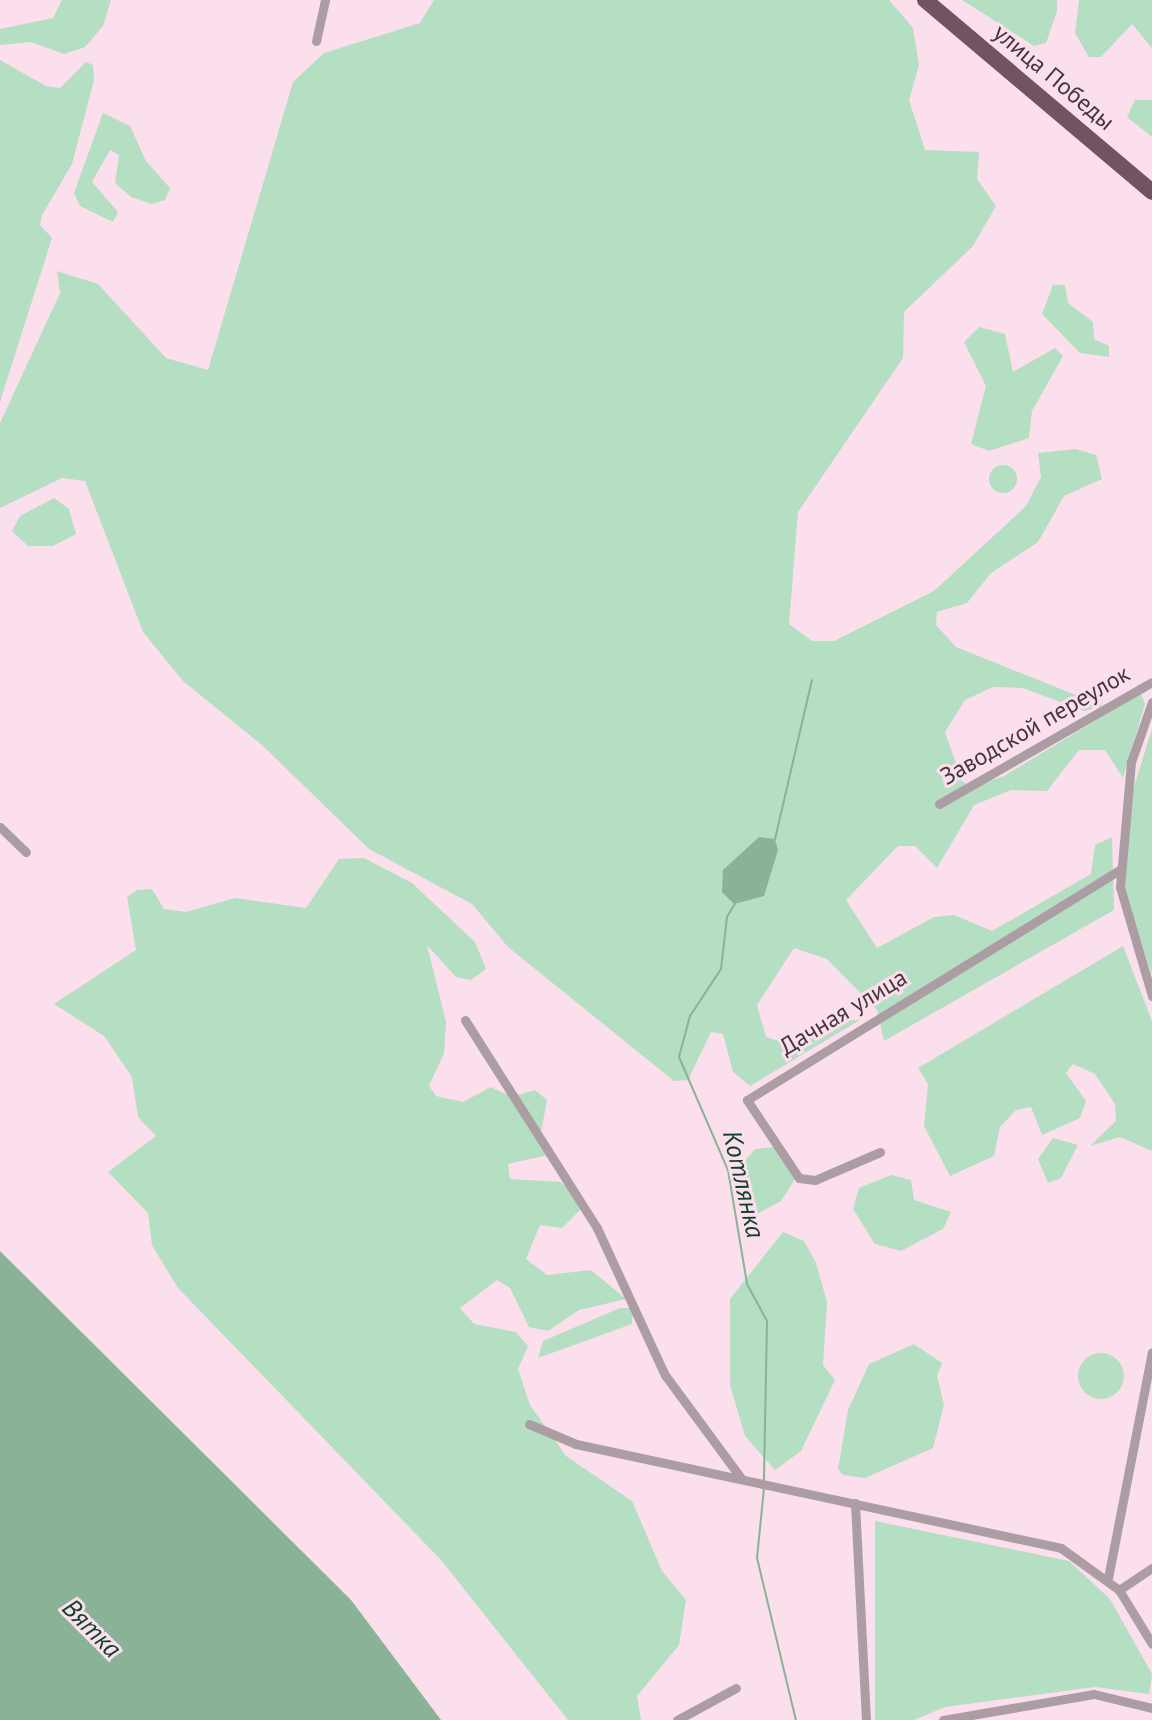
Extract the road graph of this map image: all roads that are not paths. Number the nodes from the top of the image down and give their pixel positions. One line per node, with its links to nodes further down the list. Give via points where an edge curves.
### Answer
1 (325, 0): 3 (street)
2 (925, 0): 4 (highway, улица Победы)
3 (316, 41)
4 (1152, 192)
5 (1152, 682): 7 (street, Заводской переулок)
6 (1152, 702): 10 (street, via 1131,762)
7 (939, 804)
8 (0, 827): 9 (street)
9 (26, 852)
10 (1120, 870): 11 (street, via 1124,913); 13 (street, Дачная улица, via 747,1100 799,1178 815,1180)
11 (1152, 996)
12 (465, 1020): 16 (street, via 597,1228 665,1375)
13 (880, 1152)
14 (1152, 1352): 19 (street)
15 (529, 1424): 16 (street, via 576,1444)
16 (741, 1478): 17 (street)
17 (855, 1503): 19 (street, via 1061,1548); 25 (street)
18 (1152, 1568): 20 (street)
19 (1108, 1578): 20 (street)
20 (1119, 1590): 21 (street)
21 (1152, 1644)
22 (736, 1688): 24 (street)
23 (1152, 1708): 26 (street, via 1094,1694)
24 (677, 1720)
25 (866, 1720)
26 (943, 1720)

